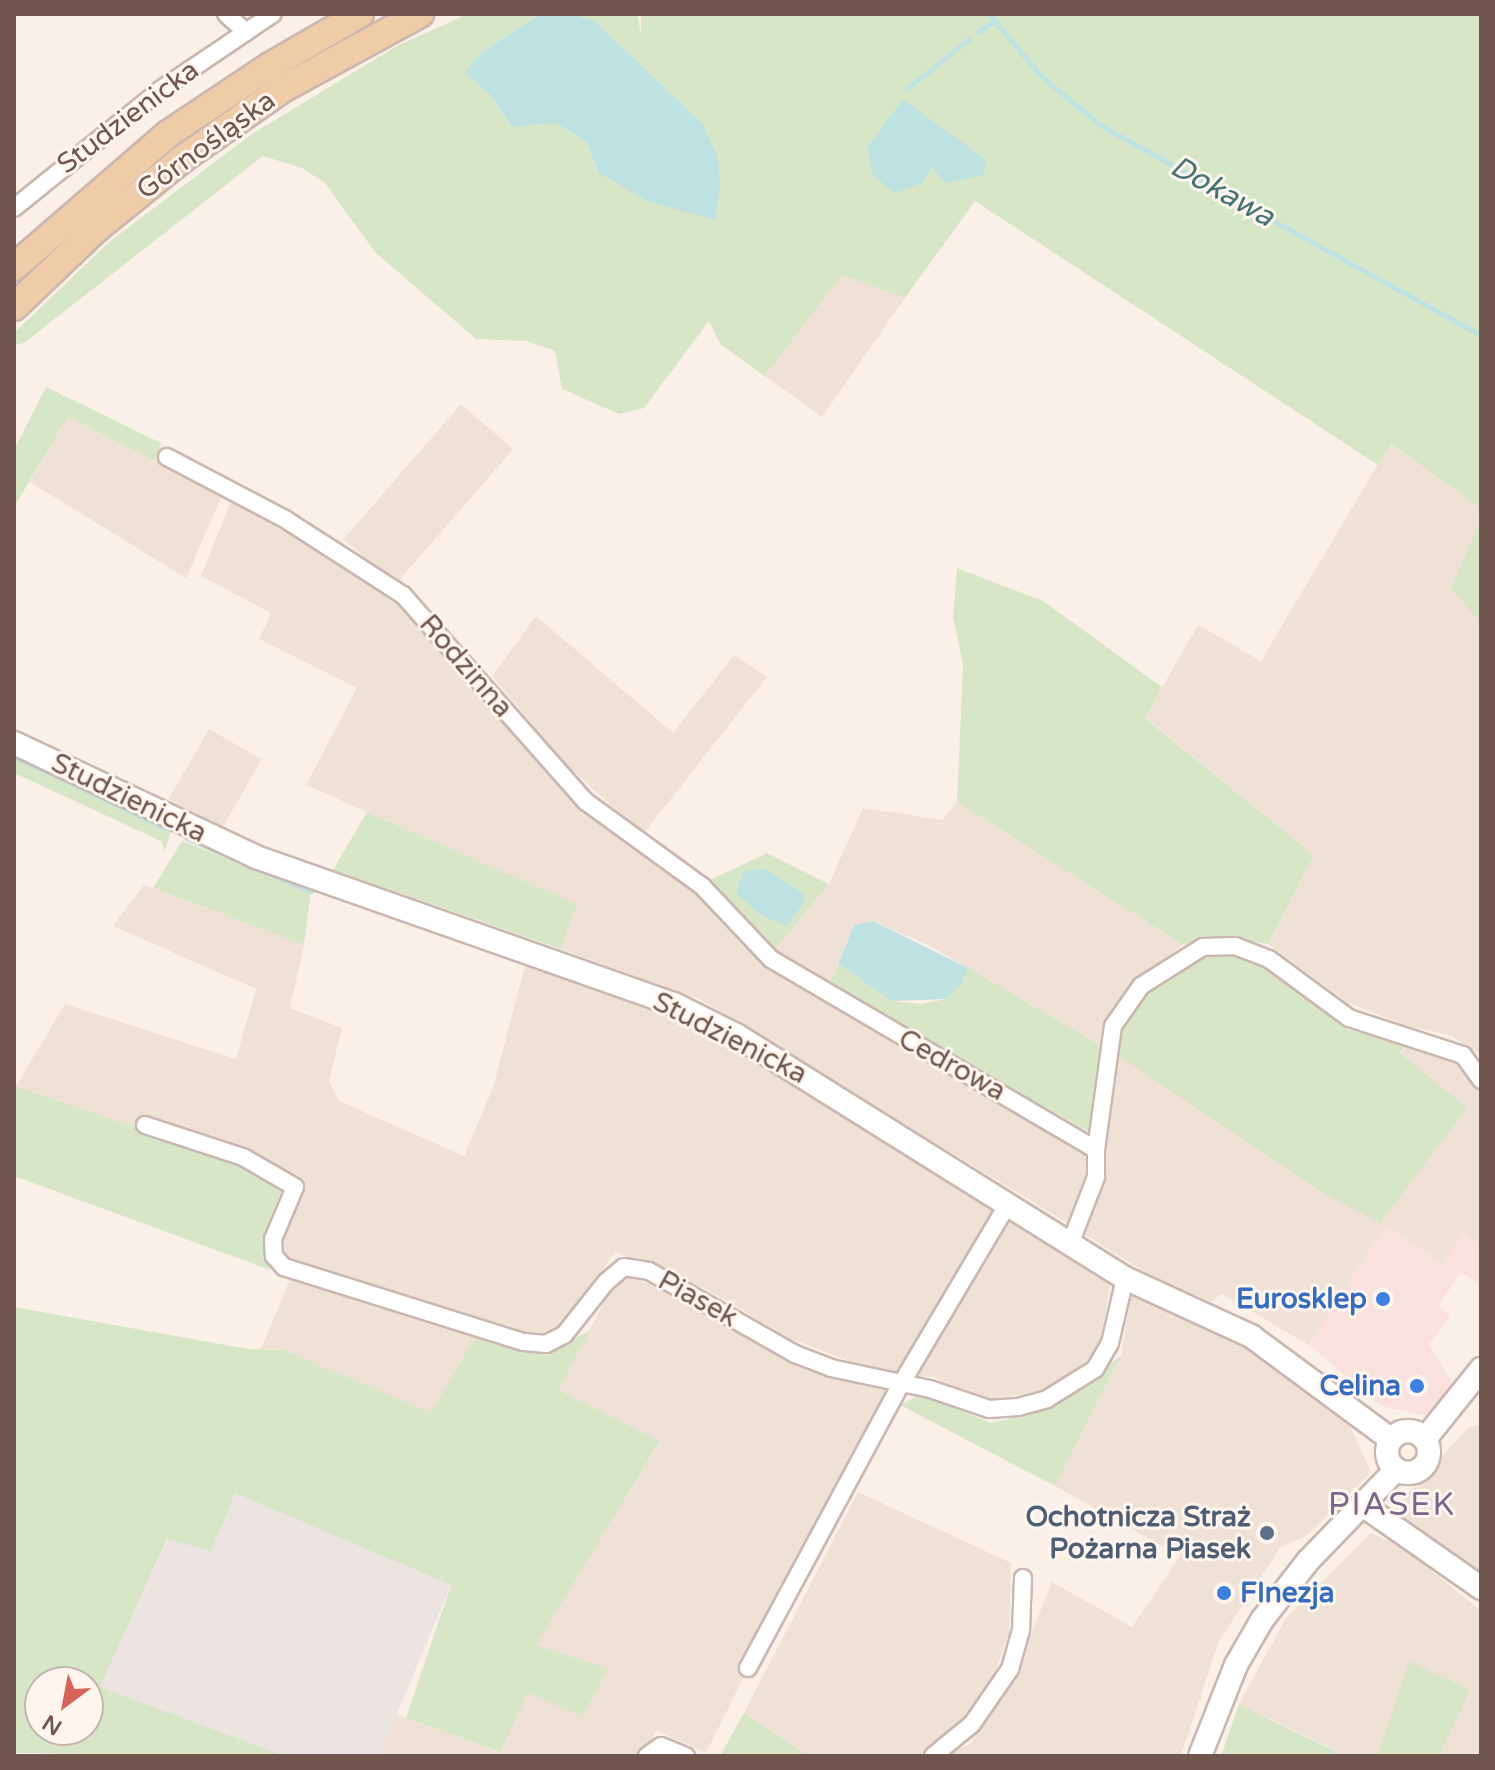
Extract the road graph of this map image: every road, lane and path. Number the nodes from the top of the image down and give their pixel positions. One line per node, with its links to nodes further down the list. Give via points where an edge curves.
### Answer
1 (226, 14): 5 (street)
2 (273, 14): 5 (street, Studzienicka)
3 (360, 14): 7 (main road, Górnośląska, via 168,134)
4 (420, 14): 8 (main road, Górnośląska, via 284,88 181,160 96,229)
5 (246, 32): 6 (street, Studzienicka, via 160,90)
6 (14, 208)
7 (14, 267)
8 (14, 307)
9 (167, 457): 11 (street, Rodzinna, via 285,519 403,595 585,801 702,886)
10 (14, 743): 15 (street, Studzienicka, via 256,857 674,1004 838,1095)
11 (731, 917): 14 (street, Cedrowa, via 771,959)
12 (1481, 1080): 14 (street, via 1463,1055 1349,1018 1269,959 1235,946 1203,947 1141,986 1113,1026)
13 (145, 1125): 19 (street, Piasek, via 265,1166 295,1187 273,1239 274,1256 284,1267 524,1342 546,1344 564,1335 624,1267 649,1271 795,1354)
14 (1096, 1150): 16 (street, via 1096,1177)
15 (1008, 1204): 16 (street, Studzienicka); 19 (street)
16 (1070, 1244): 17 (street, Studzienicka)
17 (1125, 1278): 19 (street, Piasek, via 1105,1357 1081,1380 1047,1399 989,1409); 20 (street, Studzienicka, via 1251,1336)
18 (1481, 1369): 21 (street)
19 (901, 1384): 26 (street)
20 (1390, 1439): 21 (street, via 1409,1431); 22 (street, via 1387,1454)
21 (1425, 1439): 22 (street, via 1429,1453 1423,1468 1412,1474)
22 (1396, 1470): 23 (street)
23 (1364, 1506): 25 (street); 30 (street, via 1308,1561 1262,1620 1236,1665)
24 (1023, 1578): 29 (street, via 1021,1630 1010,1669 972,1724)
25 (1481, 1588)
26 (748, 1668)
27 (647, 1756): 28 (street, via 661,1746)
28 (686, 1756)
29 (933, 1756)
30 (1200, 1756)

